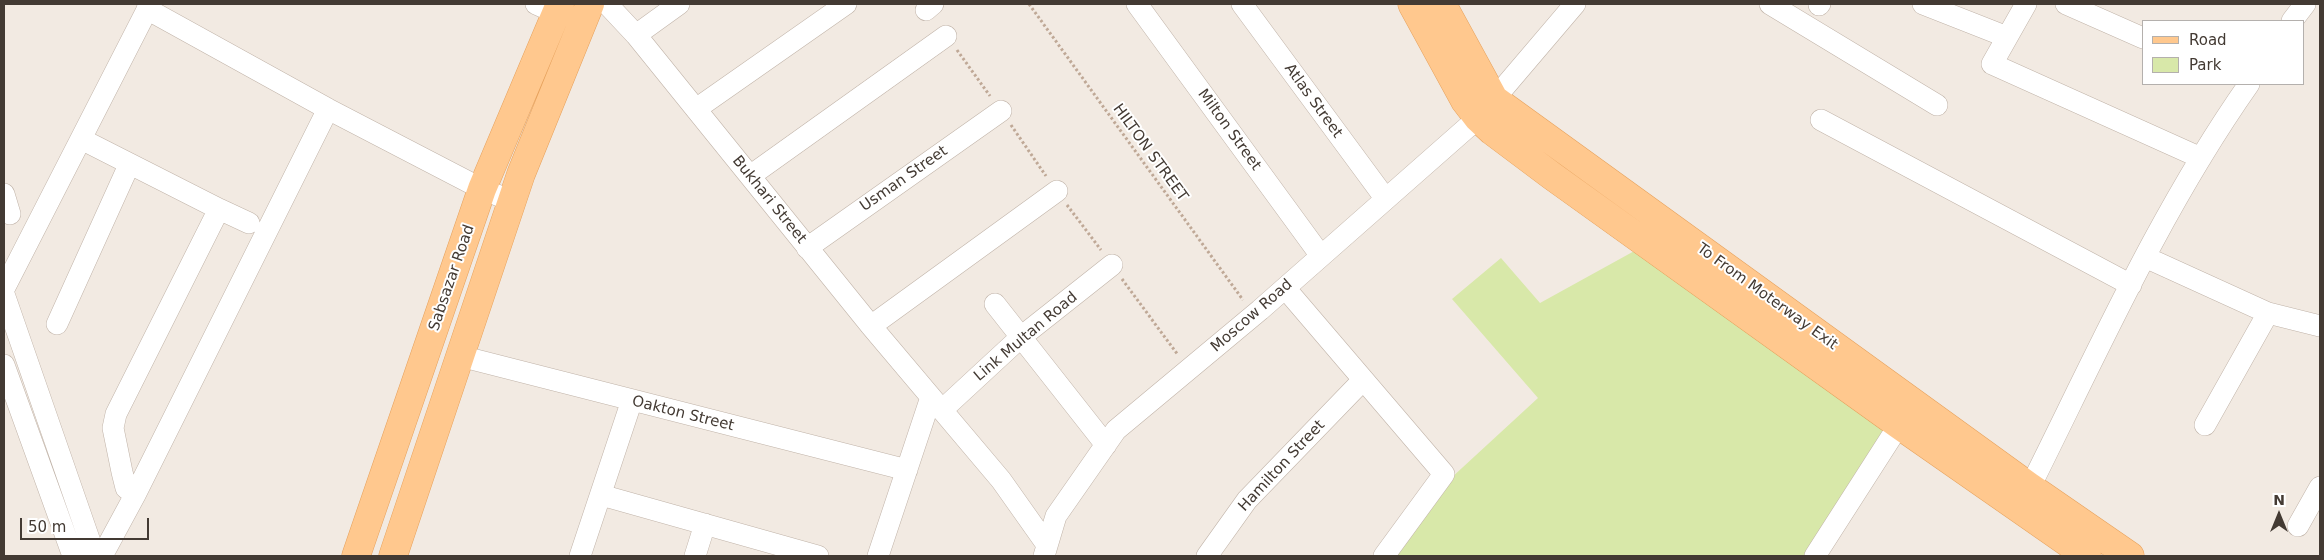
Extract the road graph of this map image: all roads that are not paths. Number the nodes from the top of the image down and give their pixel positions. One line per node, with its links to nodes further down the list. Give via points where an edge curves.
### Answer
1 (590, 4): 36 (main road)
2 (608, 4): 18 (street, Bukhari Street)
3 (679, 4): 18 (street)
4 (846, 4): 26 (street)
5 (1137, 4): 40 (street, Milton Street)
6 (1242, 4): 35 (street, Atlas Street)
7 (1412, 4): 24 (main road, To From Moterway Exit, via 1465,101)
8 (1442, 4): 24 (main road, To From Moterway Exit)
9 (1575, 4): 24 (street, Moscow Road)
10 (1770, 4): 23 (street)
11 (1923, 4): 20 (street)
12 (2026, 4): 20 (street)
13 (2066, 4): 21 (street)
14 (2305, 4): 17 (street)
15 (149, 6): 25 (street); 29 (street)
16 (551, 7): 33 (main road, Sabsazar Road)
17 (2293, 20)
18 (636, 35): 26 (street, Bukhari Street)
19 (946, 36): 32 (street)
20 (2007, 37): 30 (street, via 1992,64)
21 (2142, 38)
22 (2246, 85): 30 (street)
23 (1937, 105)
24 (1486, 108): 35 (street, Moscow Road); 58 (main road, To From Moterway Exit, via 1552,176); 62 (main road, To From Moterway Exit)
25 (328, 109): 33 (street); 64 (street)
26 (696, 109): 32 (street, Bukhari Street)
27 (1002, 111): 39 (street, Usman Street)
28 (1821, 120): 43 (street)
29 (81, 139): 31 (street); 45 (street)
30 (2201, 158): 41 (street)
31 (129, 165): 37 (street); 49 (street)
32 (750, 176): 39 (street, Bukhari Street)
33 (482, 189): 36 (street); 73 (main road, Sabsazar Road)
34 (1057, 191): 50 (street)
35 (1384, 198): 40 (street, Moscow Road)
36 (512, 201): 53 (main road)
37 (219, 209): 38 (street); 64 (street, via 116,414 113,428 122,472 126,488)
38 (249, 222)
39 (808, 248): 50 (street, Bukhari Street)
40 (1321, 256): 44 (street, Moscow Road)
41 (2145, 257): 43 (street); 48 (street)
42 (1112, 265): 52 (street, Link Multan Road)
43 (2131, 285): 62 (street)
44 (1285, 288): 55 (street); 60 (street, Moscow Road, via 1116,430)
45 (4, 289)
46 (4, 294): 71 (street)
47 (995, 304): 52 (street)
48 (2268, 313): 51 (street); 59 (street)
49 (57, 324)
50 (870, 326): 57 (street, Bukhari Street)
51 (2320, 326)
52 (1021, 337): 57 (street, Link Multan Road); 60 (street)
53 (460, 356): 56 (street, Oakton Street); 74 (main road)
54 (4, 367): 70 (street)
55 (1363, 380): 79 (street, Hamilton Street, via 1247,500); 80 (street, via 1444,474)
56 (632, 400): 61 (street, Oakton Street); 65 (street)
57 (936, 404): 61 (street); 68 (street, Bukhari Street, via 1001,480)
58 (1900, 425): 81 (street); 82 (main road, To From Moterway Exit)
59 (2205, 425)
60 (1106, 445): 68 (street, Moscow Road, via 1056,516)
61 (907, 470): 78 (street)
62 (2030, 487): 83 (main road, To From Moterway Exit)
63 (2320, 487): 67 (street)
64 (136, 495): 72 (street)
65 (601, 495): 66 (street); 75 (street)
66 (705, 524): 69 (street); 76 (street)
67 (2298, 526)
68 (1046, 550)
69 (784, 552): 77 (street)
70 (73, 556)
71 (95, 556)
72 (102, 556)
73 (356, 556)
74 (393, 556)
75 (580, 556)
76 (695, 556)
77 (818, 556)
78 (878, 556)
79 (1207, 556)
80 (1384, 556)
81 (1815, 556)
82 (2088, 556)
83 (2130, 556)

